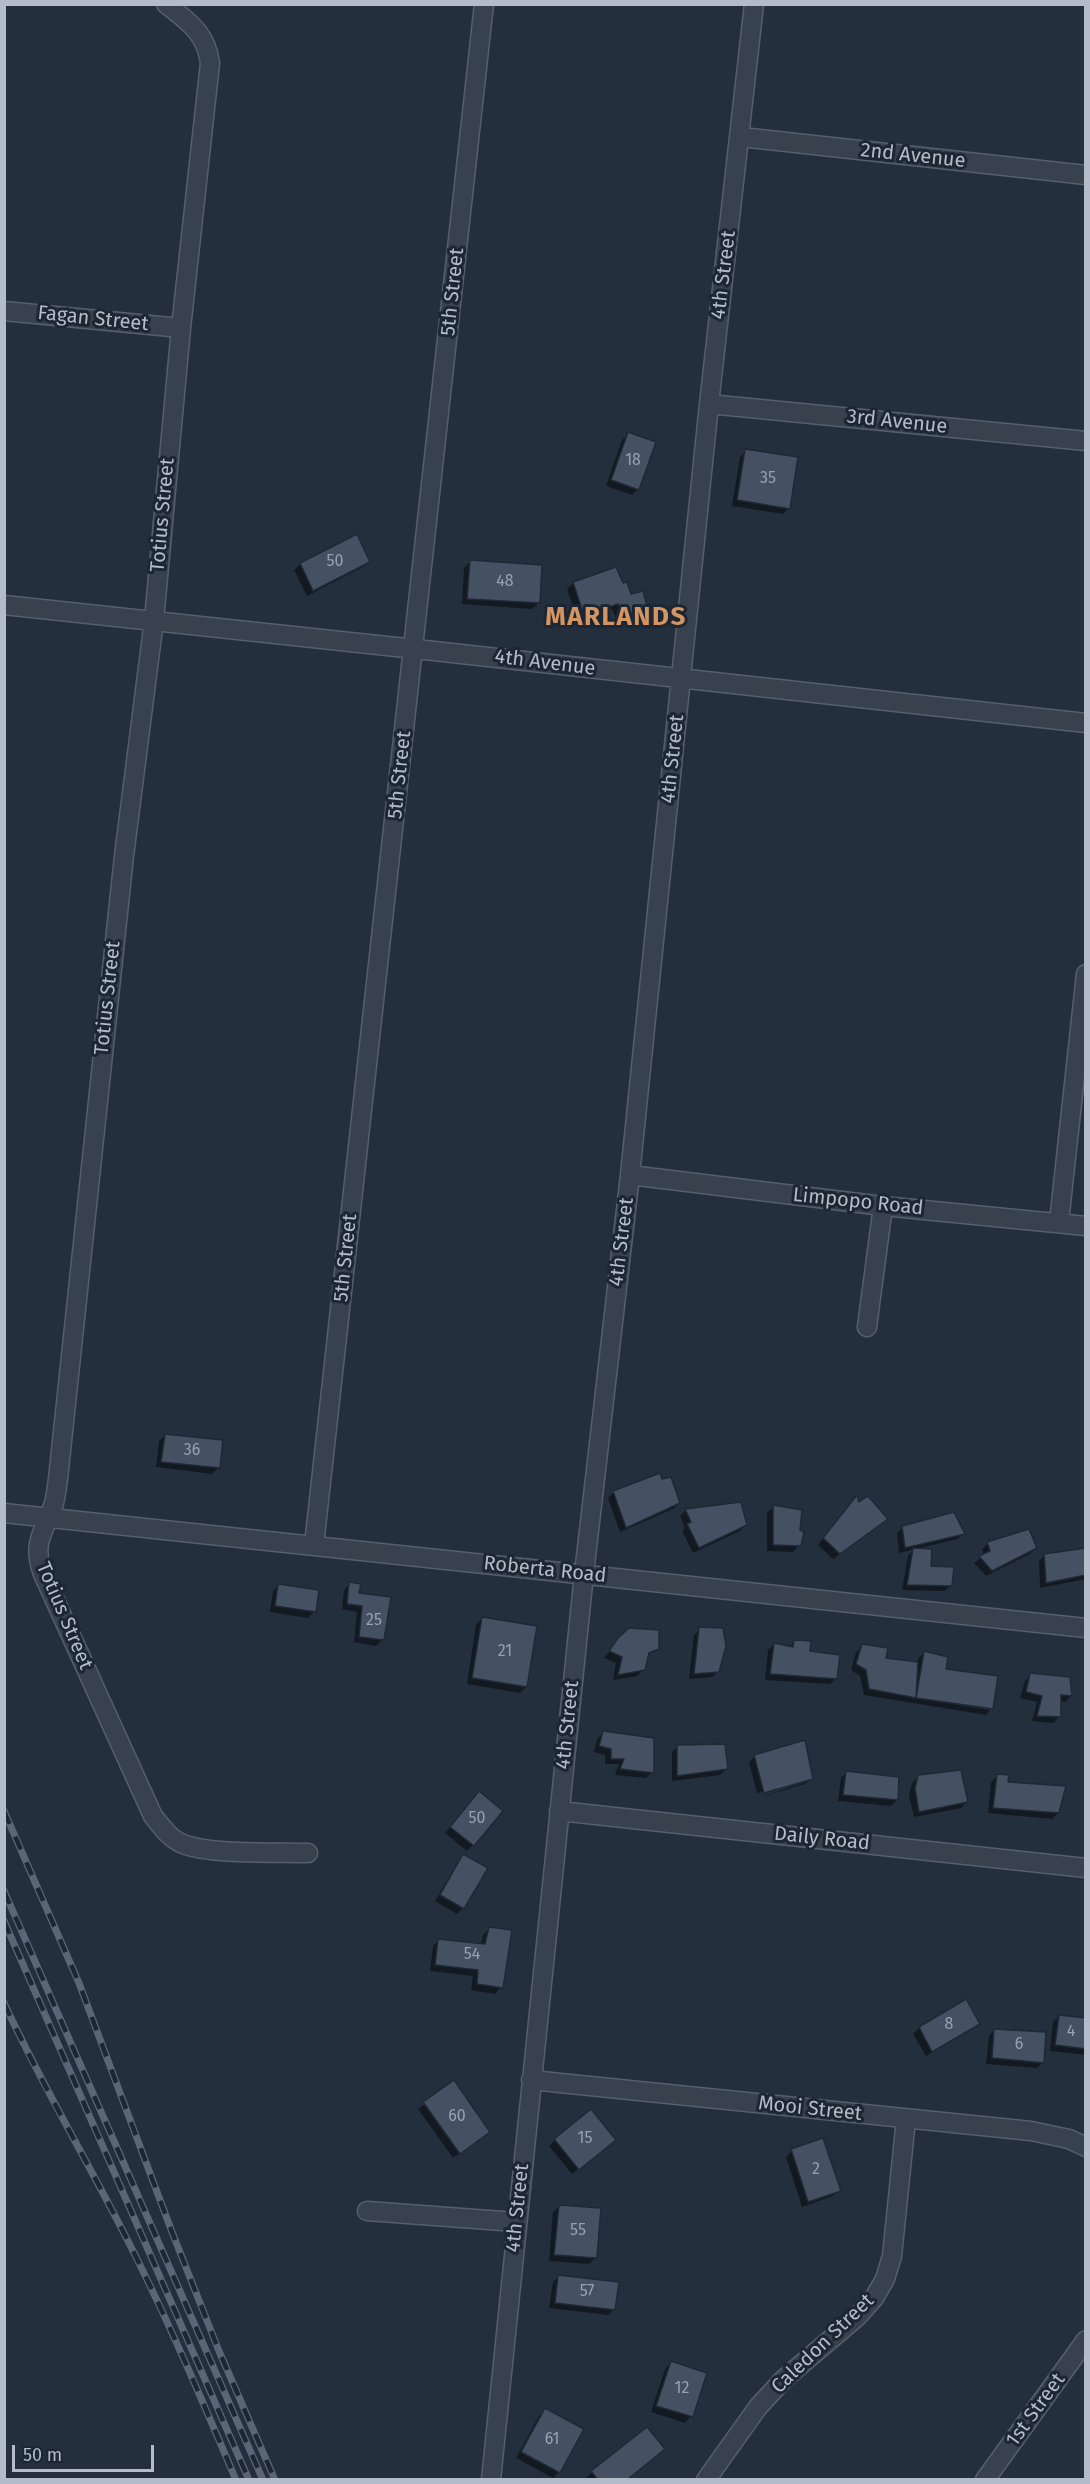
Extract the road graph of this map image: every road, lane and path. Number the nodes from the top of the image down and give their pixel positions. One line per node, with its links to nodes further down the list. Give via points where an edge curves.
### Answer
1 (166, 4): 7 (street, Totius Street, via 200,33 208,46 210,63)
2 (484, 4): 12 (street, 5th Street)
3 (754, 4): 4 (street, 4th Street)
4 (741, 137): 5 (street, 2nd Avenue); 8 (street, 4th Street)
5 (1086, 175)
6 (4, 311): 7 (street, Fagan Street)
7 (181, 328): 11 (street, Totius Street)
8 (709, 404): 9 (street, 3rd Avenue); 13 (street, 4th Street)
9 (1086, 441)
10 (4, 605): 11 (street, 4th Avenue)
11 (154, 620): 12 (street, 4th Avenue); 22 (street, Totius Street, via 122,868 58,1479)
12 (414, 647): 13 (street, 4th Avenue); 23 (street, 5th Street)
13 (681, 679): 14 (street, 4th Avenue); 16 (street, 4th Street)
14 (1086, 723)
15 (1085, 977): 18 (street)
16 (630, 1175): 17 (street, Limpopo Road); 24 (street, 4th Street)
17 (883, 1206): 18 (street, Limpopo Road); 20 (street)
18 (1059, 1222): 19 (street, Limpopo Road)
19 (1086, 1226)
20 (867, 1327)
21 (4, 1514): 22 (street, Roberta Road)
22 (47, 1519): 23 (street, Roberta Road); 27 (street, Totius Street, via 38,1542 38,1561 153,1816 181,1844 202,1849)
23 (314, 1545): 24 (street, Roberta Road)
24 (584, 1574): 25 (street, Roberta Road); 26 (street, 4th Street)
25 (1086, 1628)
26 (559, 1811): 28 (street, Daily Road); 29 (street, 4th Street)
27 (308, 1853)
28 (1086, 1868)
29 (531, 2080): 30 (street, Mooi Street); 33 (street, 4th Street)
30 (906, 2119): 31 (street, Mooi Street, via 1031,2131); 36 (street, Caledon Street, via 892,2256 885,2279 857,2317 765,2400)
31 (1086, 2147)
32 (367, 2211): 33 (street)
33 (516, 2222): 35 (street, 4th Street)
34 (1086, 2340): 37 (street, 1st Street)
35 (491, 2480)
36 (706, 2480)
37 (986, 2480)

